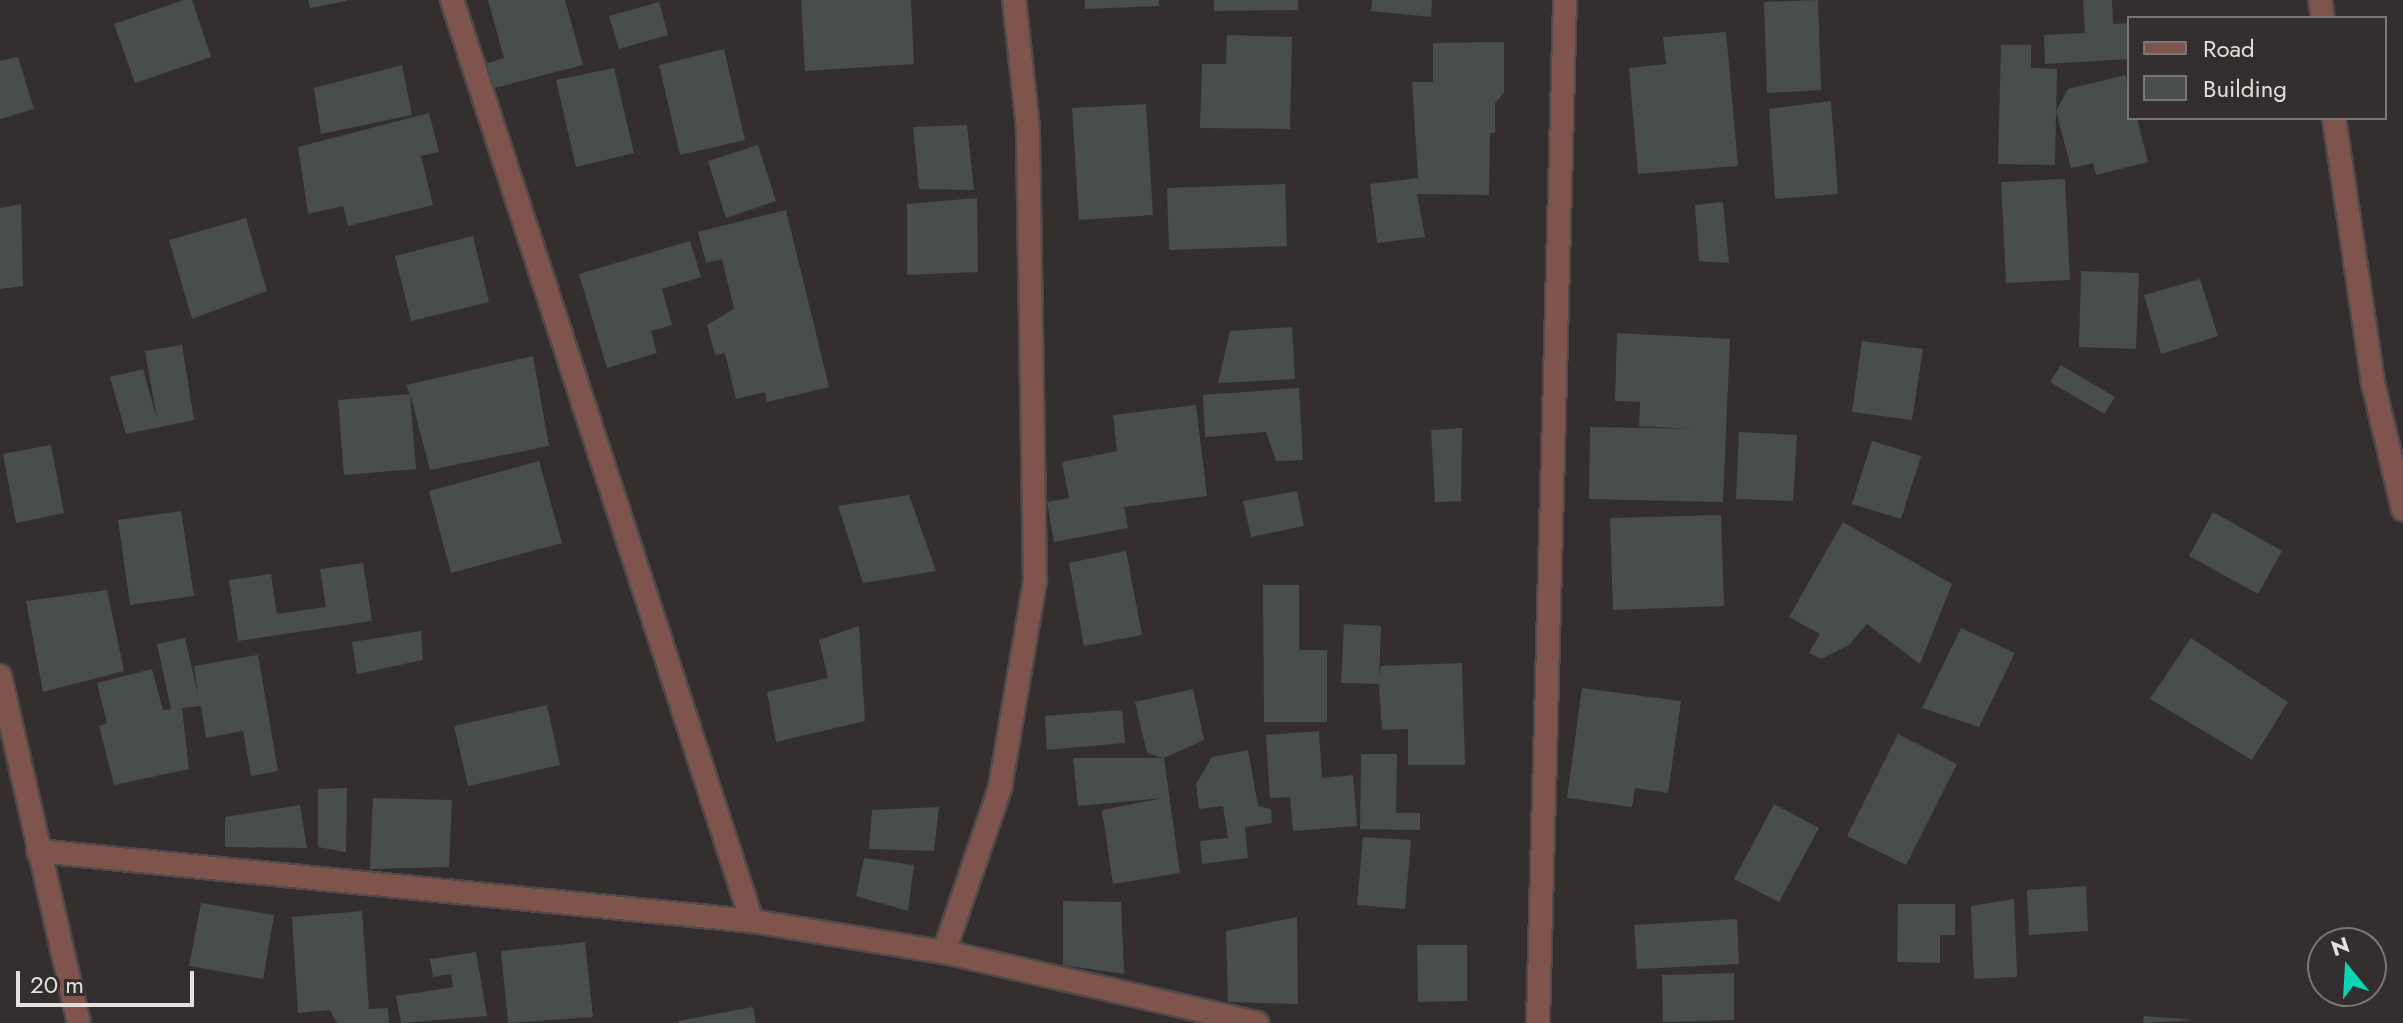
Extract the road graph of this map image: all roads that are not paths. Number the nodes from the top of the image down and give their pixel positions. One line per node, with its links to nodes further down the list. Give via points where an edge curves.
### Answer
1 (452, 0): 8 (street)
2 (1014, 0): 9 (street, via 1028,128 1035,581 1000,788)
3 (1565, 0): 12 (street)
4 (2334, 120): 5 (street, via 2373,383)
5 (2403, 509)
6 (0, 676): 7 (street)
7 (38, 851): 8 (street); 10 (street)
8 (752, 921): 9 (street)
9 (944, 952): 11 (street)
10 (79, 1023)
11 (1257, 1023)
12 (1538, 1023)

